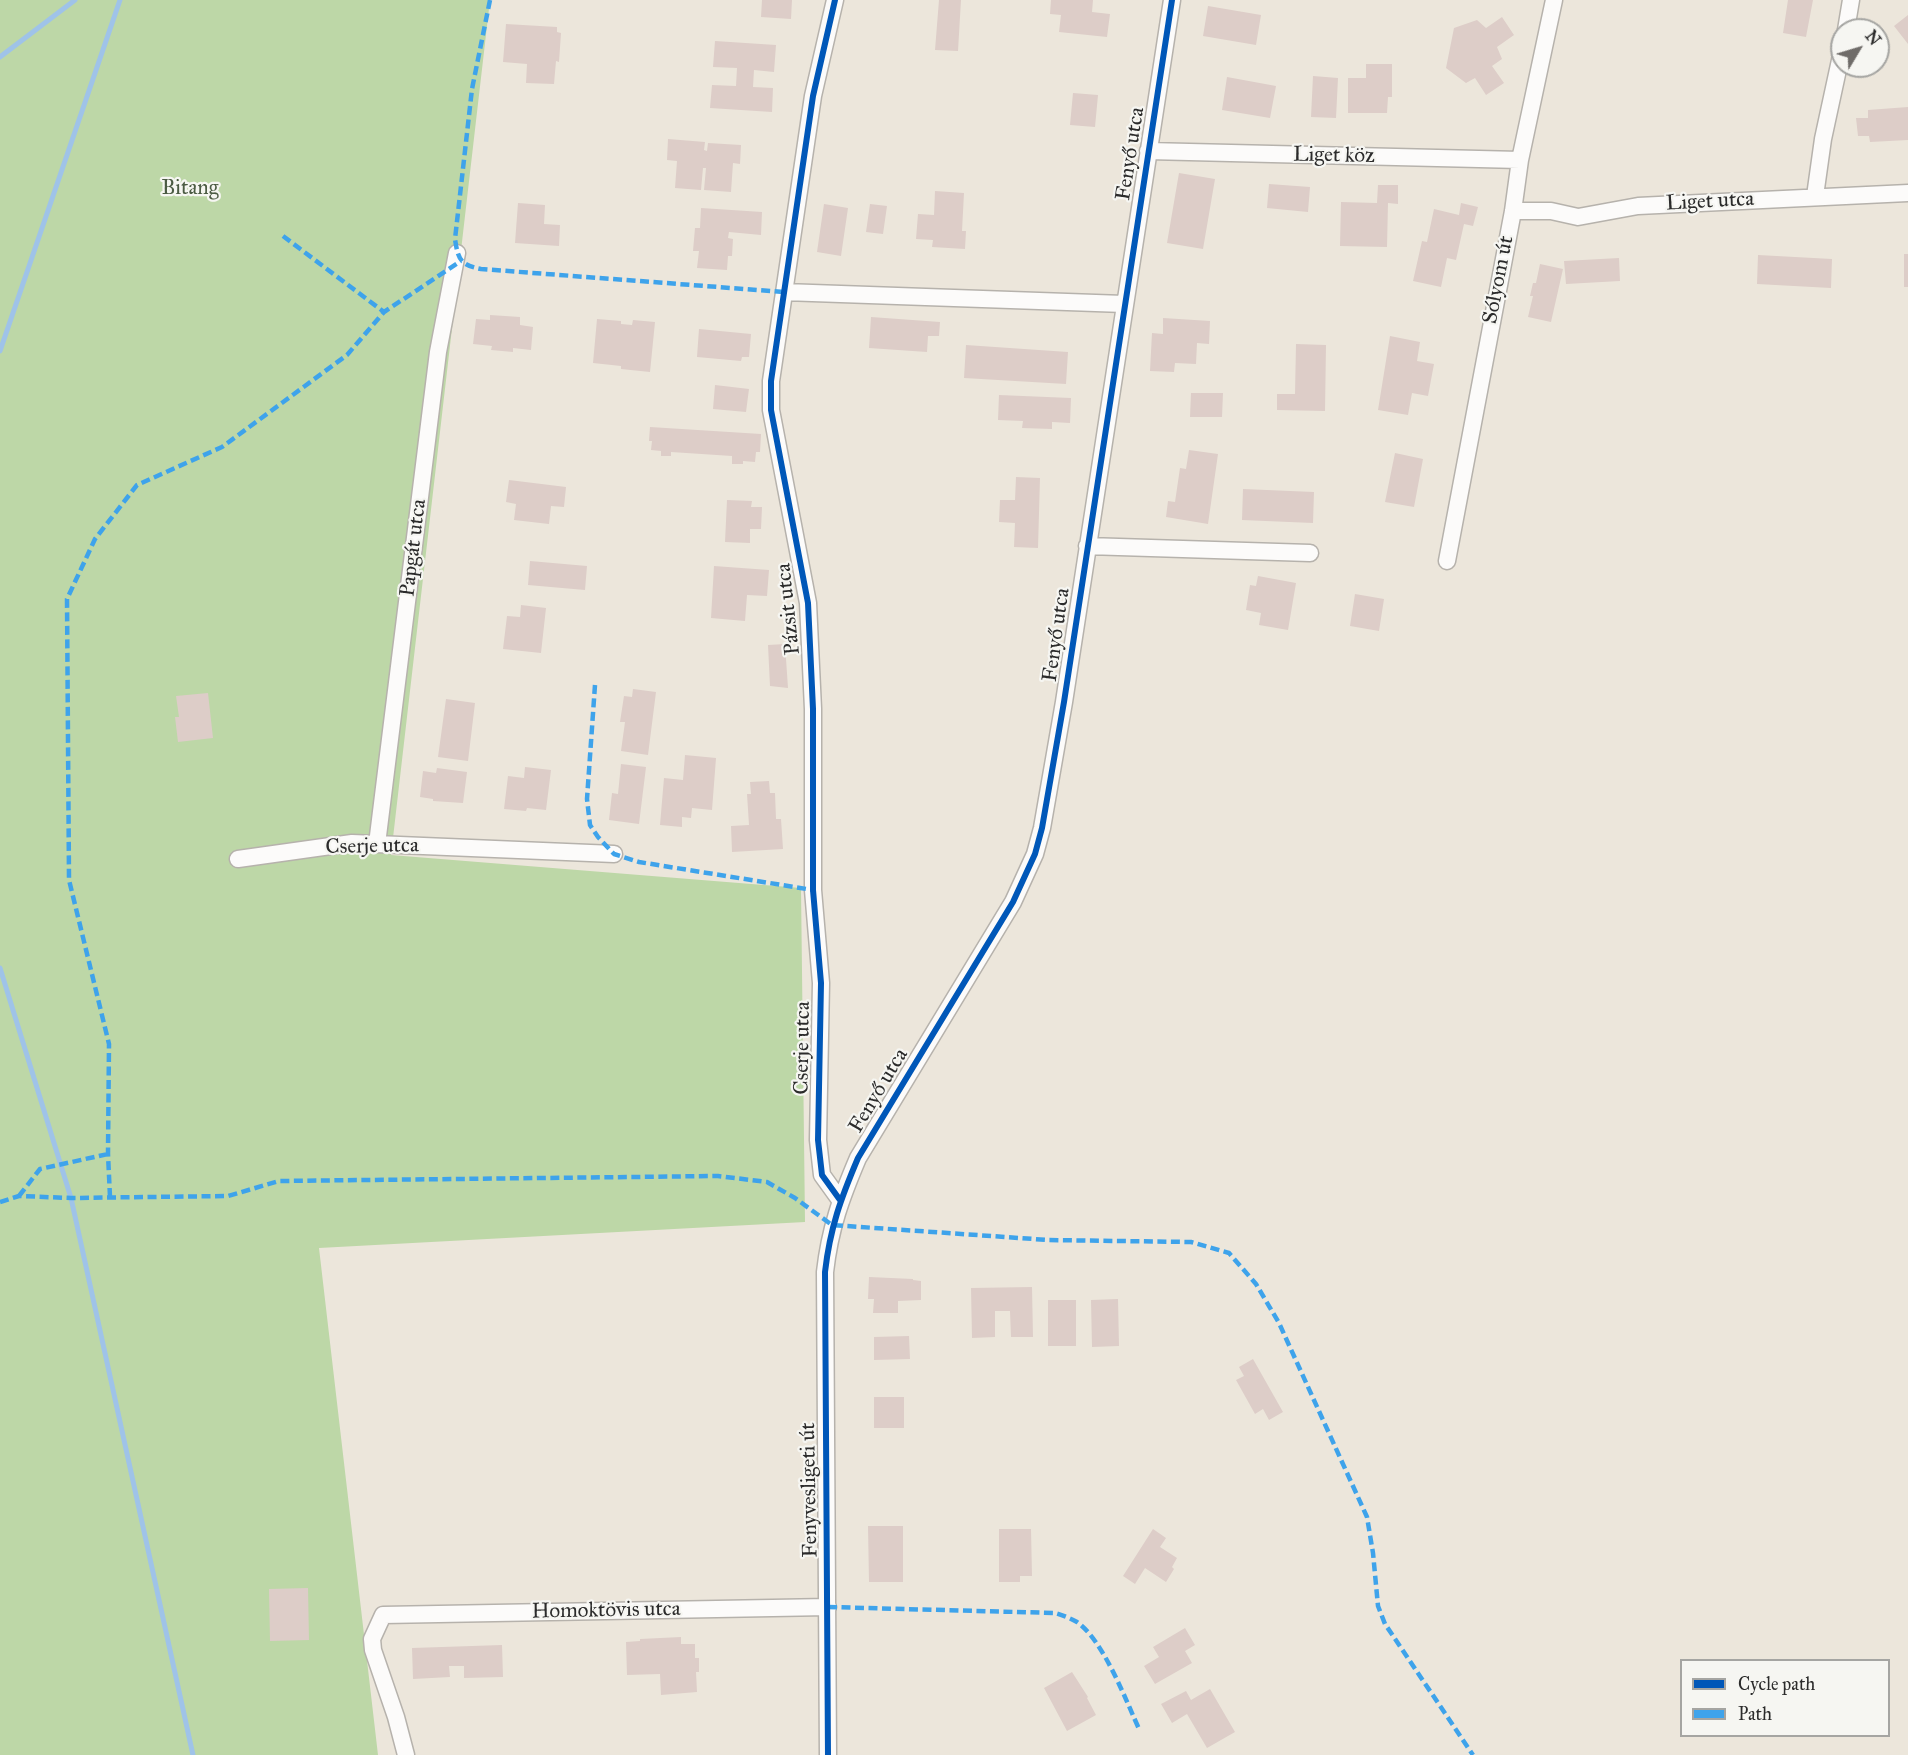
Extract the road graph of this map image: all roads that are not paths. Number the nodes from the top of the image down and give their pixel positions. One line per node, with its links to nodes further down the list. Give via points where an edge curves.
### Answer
1 (835, 0): 13 (street, Pázsit utca, via 813,96)
2 (1172, 0): 7 (street, Fenyő utca)
3 (1554, 0): 8 (street, Sólyom út)
4 (1851, 0): 5 (street)
5 (1848, 18)
6 (1836, 78): 10 (street)
7 (1148, 151): 8 (street, Liget köz); 14 (street, Fenyő utca)
8 (1520, 160): 11 (street, Sólyom út)
9 (1908, 193): 10 (street, Liget utca)
10 (1815, 196): 11 (street, Liget utca, via 1638,206 1578,217 1551,211)
11 (1513, 211): 17 (street, Sólyom út)
12 (457, 253): 18 (street, Papgát utca, via 438,352)
13 (784, 292): 14 (street); 21 (street, Pázsit utca, via 771,381 771,410 808,603 813,709)
14 (1124, 304): 15 (street, Fenyő utca)
15 (1087, 546): 16 (street); 22 (street, Fenyő utca, via 1048,800 1035,854 999,927 858,1158)
16 (1310, 554)
17 (1447, 561)
18 (377, 844): 19 (street, Cserje utca); 20 (street, Cserje utca, via 352,843)
19 (614, 854)
20 (238, 859)
21 (813, 890): 22 (street, Cserje utca, via 821,983 819,1159 822,1175)
22 (840, 1200): 23 (street, Fenyő utca)
23 (832, 1226): 24 (street, Fenyvesligeti út, via 825,1272)
24 (828, 1607): 25 (street, Homoktövis utca, via 383,1615 372,1639 373,1650); 26 (street, Fenyvesligeti út)
25 (406, 1755)
26 (828, 1755)

